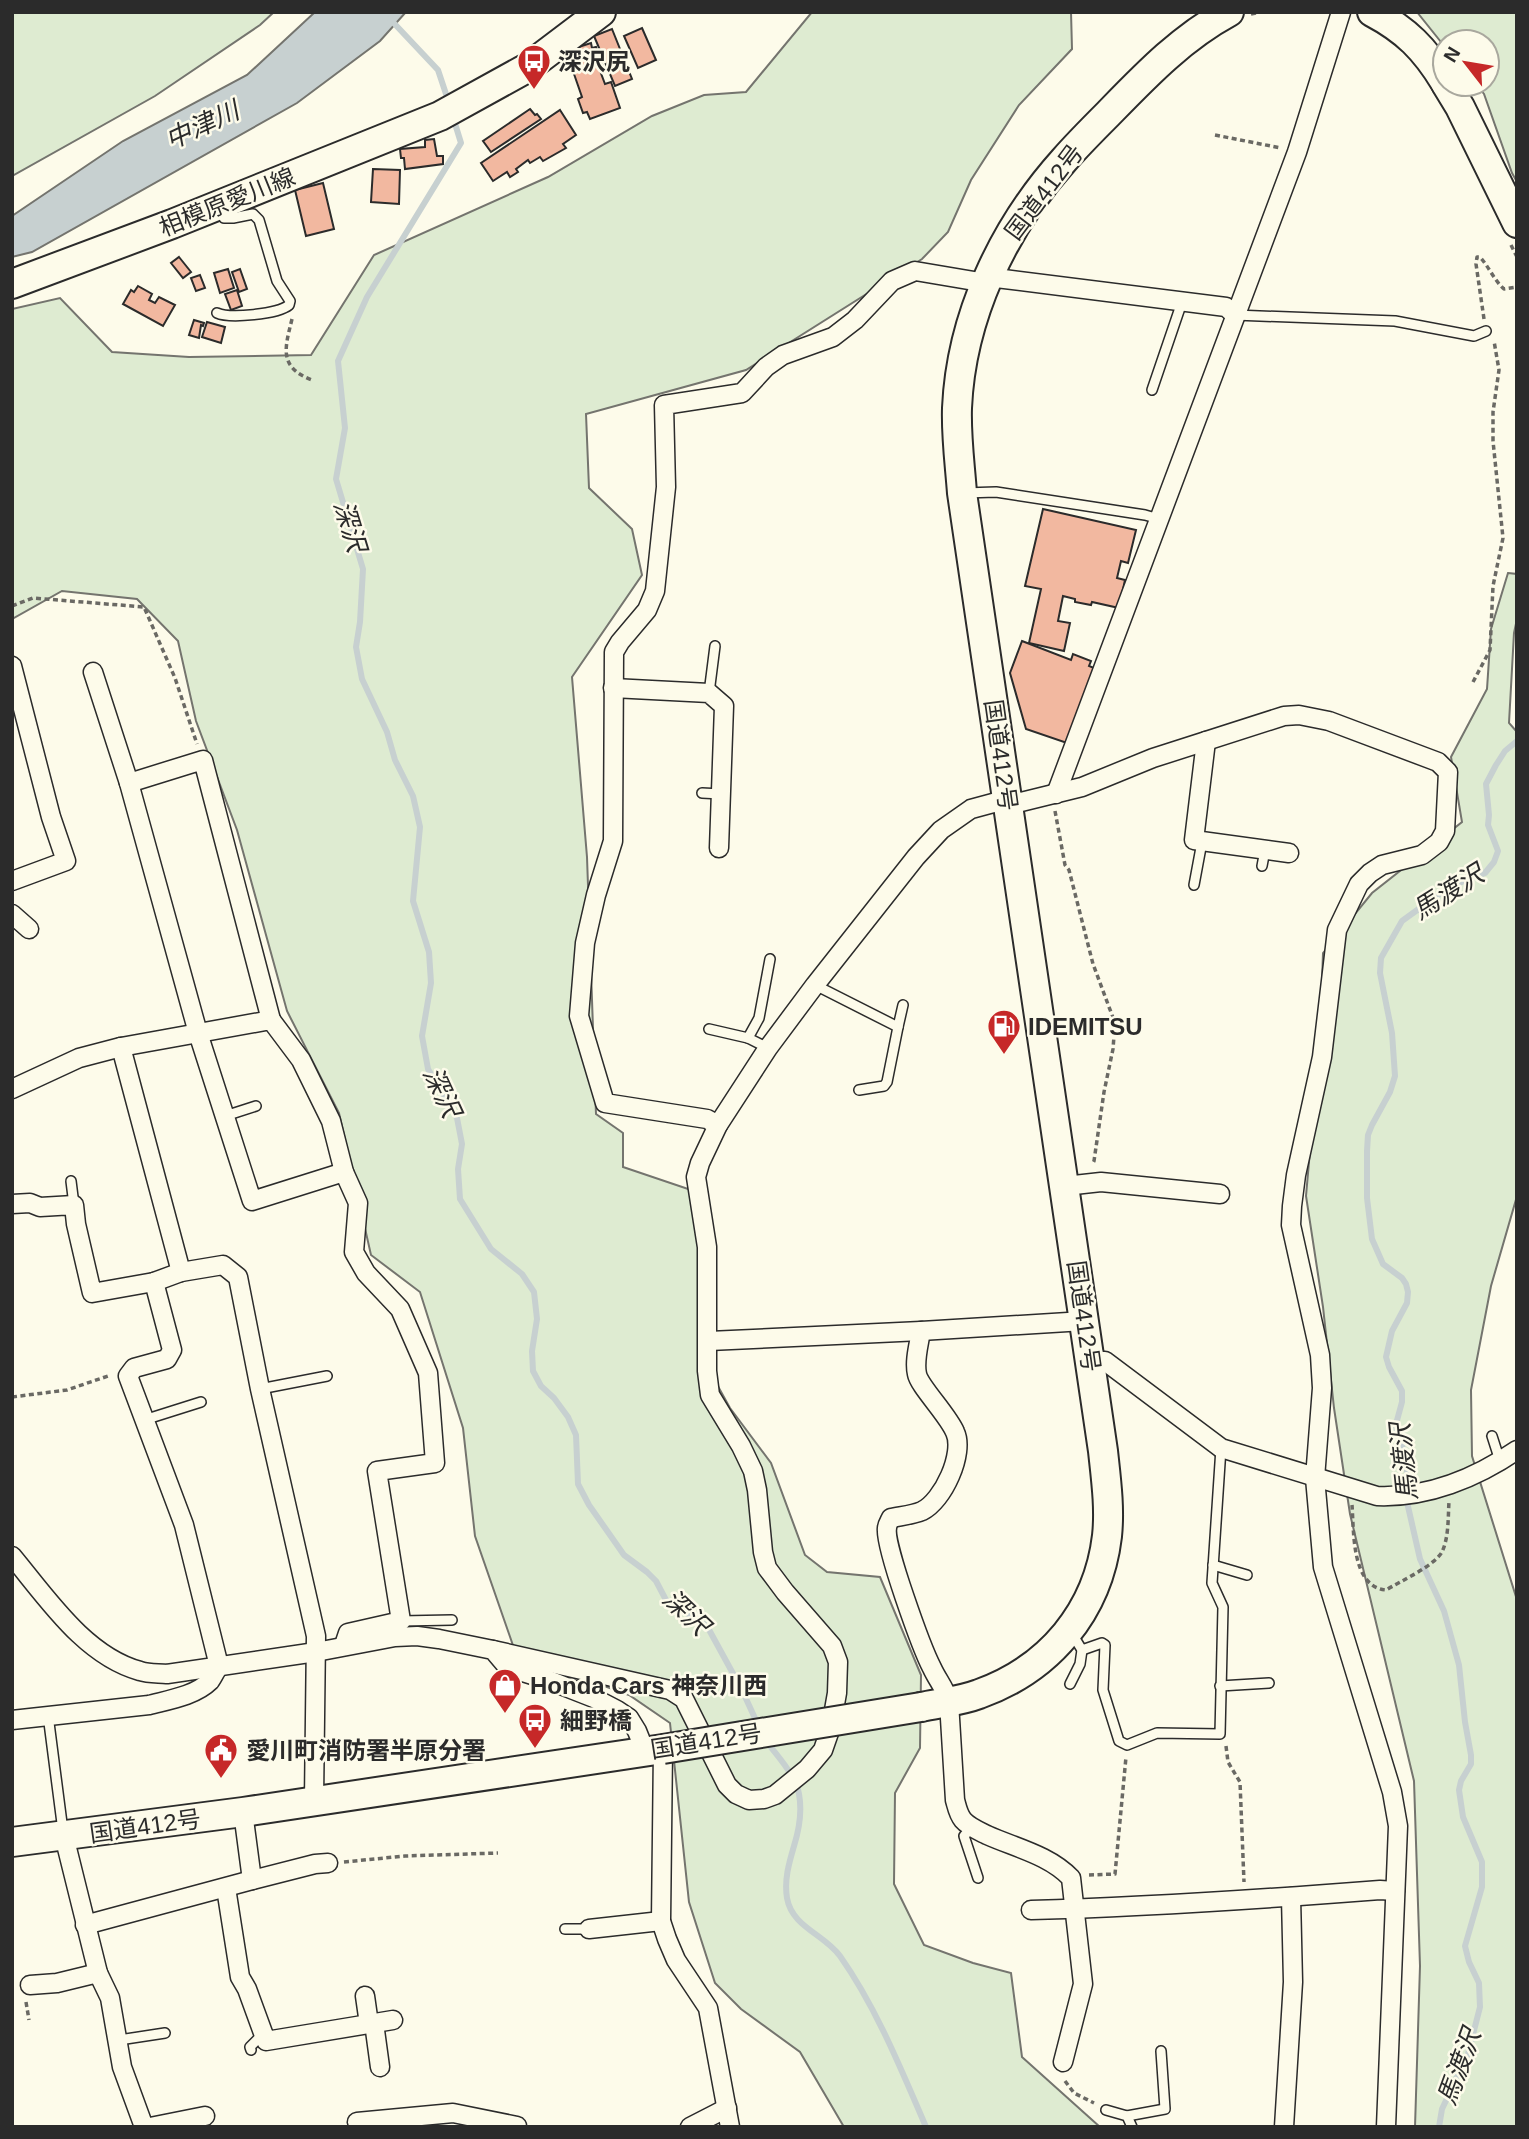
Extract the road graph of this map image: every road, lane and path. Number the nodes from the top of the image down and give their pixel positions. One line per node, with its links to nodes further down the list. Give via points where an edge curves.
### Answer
1 (601, 12): 10 (main road, 相模原愛川線, via 527,68 451,110)
2 (1261, 12): 5 (path)
3 (1340, 12): 9 (street)
4 (1372, 12): 6 (main road, via 1413,39)
5 (1239, 13): 13 (main road, 国道412号, via 1209,23 1176,47 1062,161 1023,213)
6 (1431, 59)
7 (1455, 98): 11 (main road)
8 (1214, 135): 9 (path)
9 (1297, 152): 19 (street)
10 (219, 206): 14 (main road, 相模原愛川線); 17 (lane, via 224,218 253,214 259,220)
11 (1514, 234): 12 (path)
12 (1517, 257)
13 (987, 280): 16 (street); 23 (main road, 国道412号, via 962,362 957,409); 30 (street, via 915,271 892,281 833,337 783,355 742,393 664,405 666,487 655,591 647,610 614,652)
14 (12, 284)
15 (1517, 287): 20 (path, via 1500,286 1477,257)
16 (1182, 302): 19 (street, via 1226,307); 22 (lane)
17 (289, 305): 18 (lane, via 279,311 228,317); 21 (path, via 293,313 286,357 293,370)
18 (217, 313)
19 (1235, 315): 20 (lane, via 1395,321 1474,336); 24 (street)
20 (1486, 331): 29 (path, via 1494,339 1499,370 1493,441 1503,538 1493,586 1490,650)
21 (312, 380)
22 (1152, 390)
23 (962, 493): 24 (lane, via 996,492); 39 (main road, 国道412号)
24 (1160, 519): 38 (street)
25 (12, 606): 34 (path, via 33,598 144,607)
26 (715, 646): 31 (lane)
27 (12, 666): 32 (street)
28 (93, 672): 35 (street)
29 (1473, 681)
30 (613, 688): 31 (street); 62 (street, via 613,841 585,943 579,1016 605,1103 707,1119)
31 (709, 693): 37 (street, via 724,706)
32 (17, 704): 44 (street, via 45,819 66,861)
33 (1206, 741): 38 (street); 41 (street); 85 (street, via 1299,715 1329,720 1438,762 1448,772 1445,831 1439,842 1422,855 1382,864 1370,873 1359,884 1337,930 1322,1056 1296,1175 1291,1225 1320,1355)
34 (203, 760): 35 (street); 51 (street)
35 (129, 783): 54 (street)
36 (702, 793): 37 (lane)
37 (721, 794): 42 (street)
38 (1054, 795): 39 (street, via 1021,802); 65 (path, via 1065,865 1115,1023 1094,1161)
39 (1007, 799): 49 (street, via 971,808 941,830); 65 (main road, 国道412号)
40 (1175, 838): 41 (street)
41 (1198, 841): 43 (street, via 1264,858); 45 (lane)
42 (719, 848)
43 (1289, 853)
44 (12, 881)
45 (1194, 885)
46 (12, 914): 47 (street)
47 (29, 929)
48 (770, 959): 55 (lane, via 759,1017)
49 (815, 985): 52 (lane); 57 (street)
50 (903, 1005): 52 (lane)
51 (271, 1020): 54 (street); 63 (street, via 301,1060 331,1121)
52 (898, 1027): 59 (lane, via 887,1082)
53 (709, 1029): 55 (lane)
54 (198, 1033): 56 (street); 61 (street)
55 (748, 1038): 57 (lane)
56 (121, 1047): 58 (street, via 79,1058); 69 (street)
57 (768, 1048): 62 (street)
58 (12, 1089)
59 (859, 1090)
60 (256, 1106): 61 (lane)
61 (225, 1116): 63 (street, via 252,1201)
62 (718, 1125): 73 (street, via 696,1177 707,1247)
63 (344, 1172): 92 (street, via 358,1203 354,1251 366,1273 400,1309 428,1373 435,1463 377,1471)
64 (71, 1181): 68 (lane)
65 (1075, 1185): 66 (street, via 1101,1182); 71 (main road, 国道412号)
66 (1220, 1194)
67 (12, 1204): 68 (street)
68 (74, 1205): 70 (street, via 92,1293)
69 (181, 1272): 70 (street); 77 (street, via 223,1265 237,1277)
70 (154, 1282): 75 (street, via 172,1350 167,1359)
71 (1084, 1321): 72 (street); 74 (main road, 国道412号)
72 (921, 1331): 73 (street); 101 (street, via 918,1378 950,1423 959,1445 939,1495 924,1510 891,1518 886,1530 932,1670)
73 (709, 1341): 95 (street, via 710,1395 753,1471 767,1568 832,1646 838,1662 838,1693 823,1750 775,1795 749,1800 727,1785 684,1699 670,1690)
74 (1091, 1361): 82 (street, via 1105,1361); 93 (main road, 国道412号, via 1108,1493 1107,1536)
75 (130, 1373): 78 (path, via 67,1390); 80 (street)
76 (327, 1376): 77 (lane)
77 (260, 1389): 96 (street)
78 (12, 1397)
79 (201, 1402): 80 (lane)
80 (144, 1420): 97 (street, via 184,1525)
81 (1492, 1436): 84 (lane)
82 (1221, 1448): 85 (street); 89 (lane)
83 (1517, 1450): 84 (street)
84 (1500, 1462): 86 (street)
85 (1315, 1478): 87 (street); 119 (street, via 1323,1567 1396,1810)
86 (1445, 1486): 87 (street, via 1402,1497); 87 (path, via 1448,1528 1442,1551 1434,1561 1386,1590 1372,1585 1357,1561)
87 (1355, 1491)
88 (12, 1556): 97 (street, via 80,1634 123,1665 167,1674)
89 (1213, 1565): 90 (lane); 100 (lane, via 1212,1583 1223,1607)
90 (1247, 1575)
91 (452, 1620): 92 (lane)
92 (401, 1621): 94 (street, via 348,1633)
93 (1076, 1641): 99 (lane, via 1080,1664); 101 (main road, 国道412号, via 1062,1640 1008,1682); 104 (lane, via 1105,1645 1103,1690 1119,1741 1127,1745 1157,1733)
94 (344, 1645): 95 (street, via 417,1636); 96 (street)
95 (493, 1650): 105 (street, via 513,1669 617,1710)
96 (316, 1652): 97 (street); 107 (street)
97 (219, 1666): 102 (street, via 210,1681 170,1699)
98 (1269, 1683): 100 (lane)
99 (1070, 1684)
100 (1220, 1686): 104 (lane)
101 (949, 1702): 105 (main road, 国道412号, bridge); 109 (street, via 955,1800 964,1822)
102 (48, 1715): 103 (street); 110 (lane)
103 (12, 1720)
104 (1220, 1734): 113 (path, via 1240,1782)
105 (654, 1750): 107 (main road, 国道412号); 123 (street)
106 (1126, 1754): 116 (path, via 1115,1874)
107 (314, 1800): 108 (main road, 国道412号)
108 (243, 1812): 110 (main road, 国道412号); 117 (street)
109 (972, 1827): 115 (lane, via 964,1836); 116 (street, via 1039,1856)
110 (64, 1836): 111 (main road, 国道412号); 124 (street)
111 (12, 1842)
112 (498, 1853): 114 (path)
113 (1244, 1862)
114 (328, 1863): 117 (street)
115 (978, 1878)
116 (1071, 1878): 121 (street)
117 (252, 1880): 118 (street)
118 (226, 1888): 124 (street); 131 (street, via 240,1977 255,1987 257,2043 295,2045)
119 (1395, 1891): 120 (street); 149 (street)
120 (1291, 1896): 121 (street); 148 (street, via 1293,1982)
121 (1074, 1909): 122 (street); 135 (street, via 1083,1984)
122 (1031, 1910)
123 (661, 1921): 126 (street); 137 (street, via 676,1960 708,2008)
124 (85, 1925): 127 (street)
125 (565, 1929): 126 (lane)
126 (589, 1929)
127 (98, 1973): 128 (street); 133 (street, via 110,1998)
128 (30, 1984)
129 (365, 1996): 131 (street)
130 (393, 2020): 131 (street)
131 (372, 2024): 136 (street)
132 (165, 2033): 133 (lane)
133 (119, 2040): 142 (street, via 122,2067)
134 (1161, 2051): 140 (lane, via 1165,2109)
135 (1063, 2062): 138 (path, via 1062,2077 1074,2093)
136 (380, 2067)
137 (727, 2108): 145 (street); 146 (street)
138 (1106, 2110): 140 (lane)
139 (205, 2116): 143 (street)
140 (1126, 2116): 147 (lane)
141 (357, 2122): 144 (street, via 453,2113)
142 (144, 2127)
143 (150, 2127)
144 (518, 2127)
145 (690, 2127)
146 (730, 2127)
147 (1132, 2127)
148 (1284, 2127)
149 (1387, 2127)

